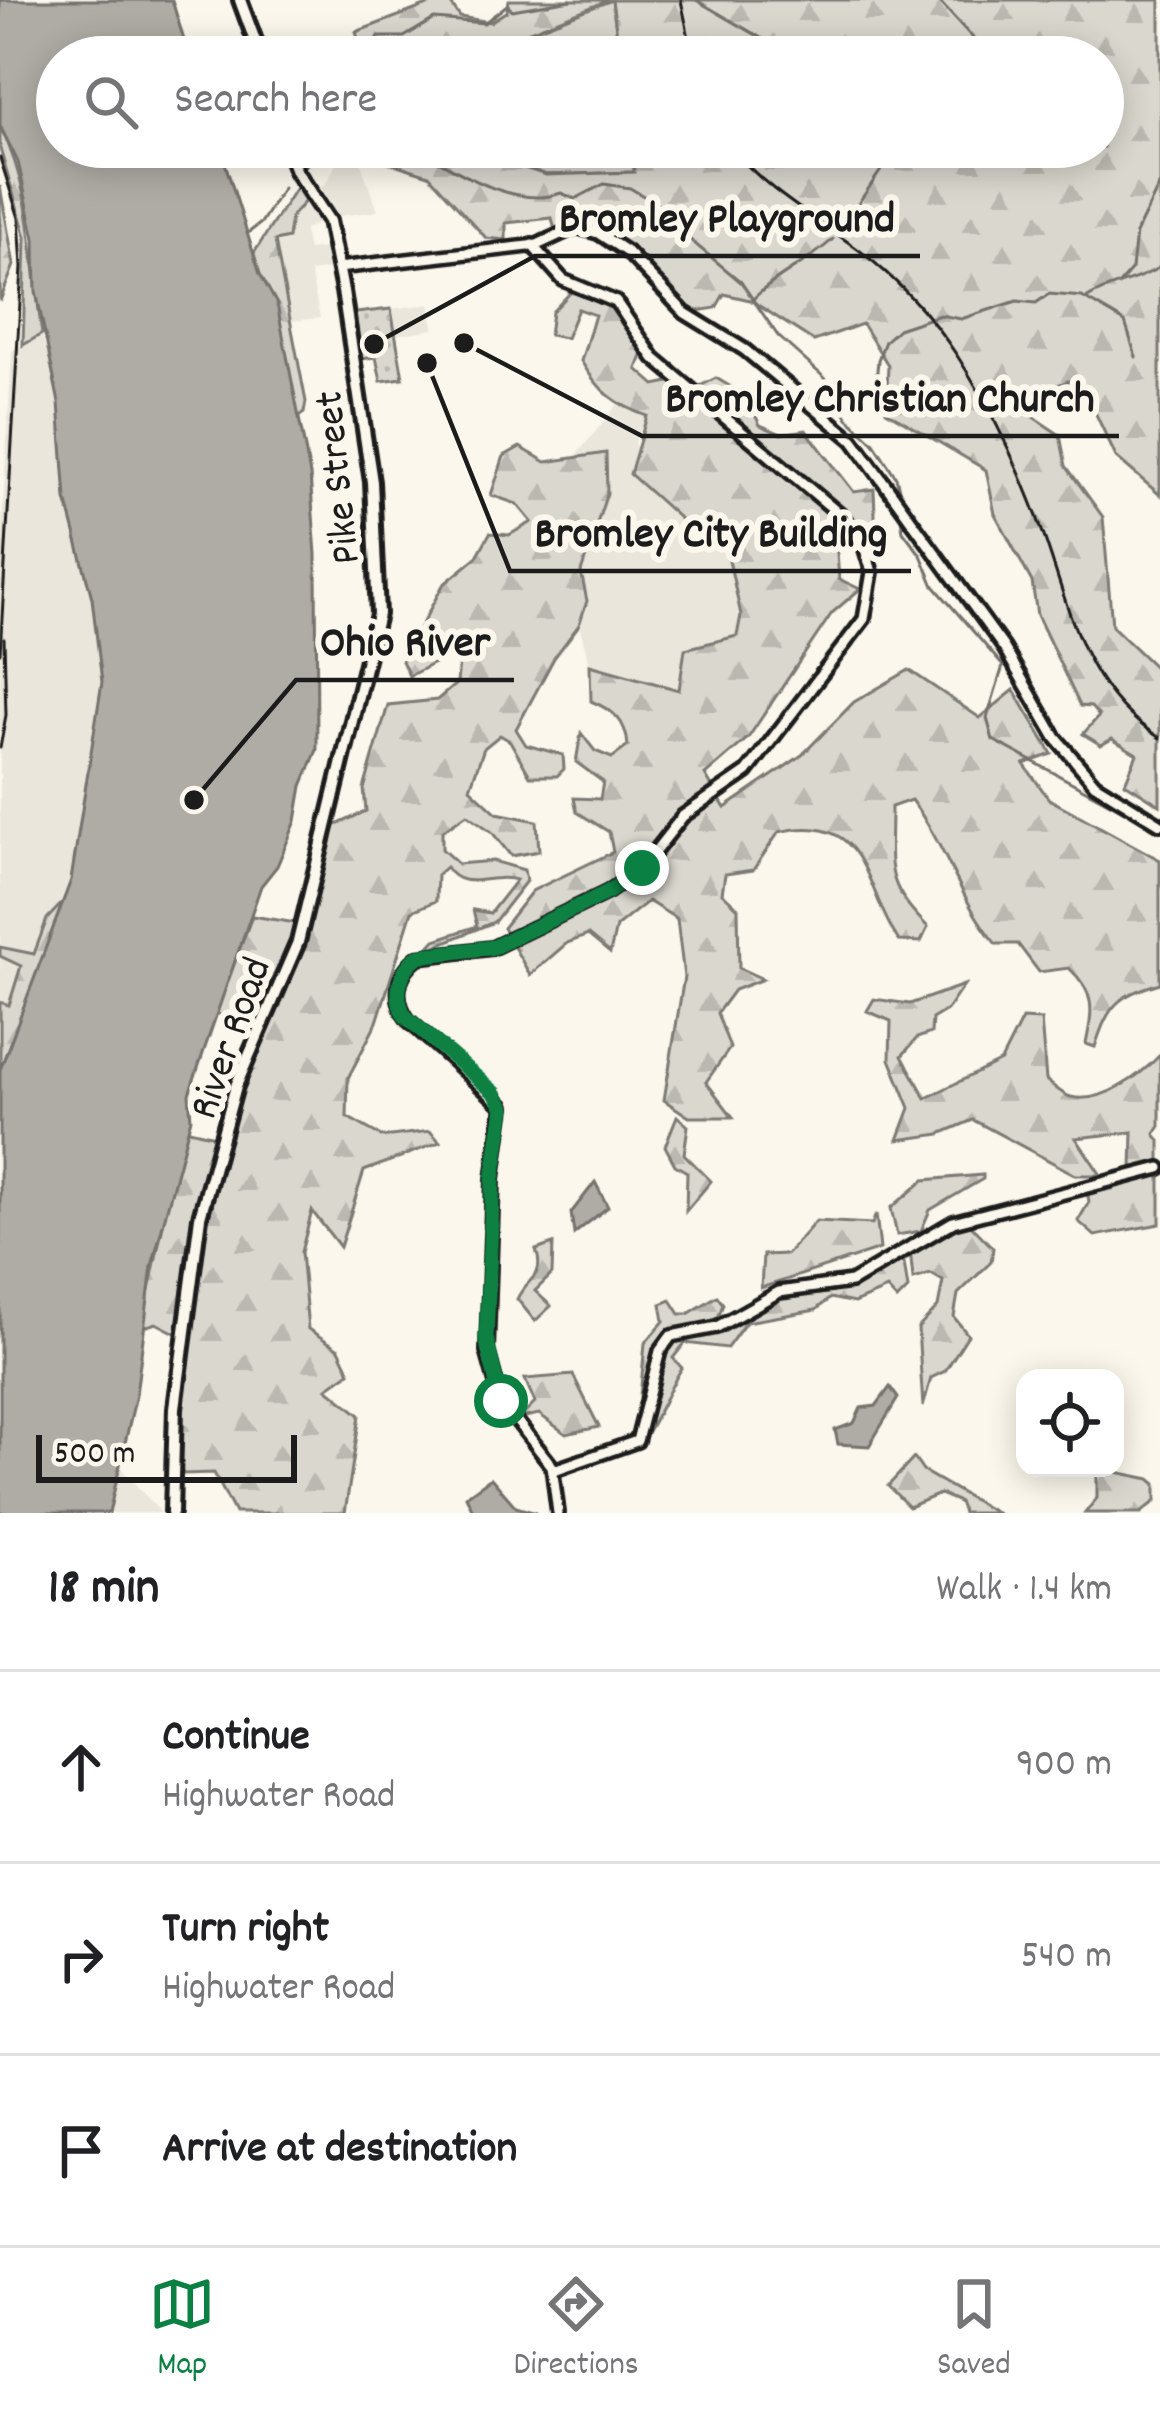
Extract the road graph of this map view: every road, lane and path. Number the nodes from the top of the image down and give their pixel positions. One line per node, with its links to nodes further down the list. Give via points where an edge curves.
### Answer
1 (240, 0): 2 (main road)
2 (253, 36)
3 (295, 168): 5 (main road, Pike Street, via 327,218)
4 (532, 245): 5 (street); 7 (street, via 576,227 598,233 685,313 746,350 853,440 1082,771); 9 (street, via 563,280 610,298 654,358 844,518 864,546 872,583 856,632 773,740 747,772 674,825 634,876 492,948 418,956 402,976 405,1016 504,1108 493,1179 488,1365 501,1401)
5 (338, 268): 6 (main road, Pike Street, via 368,443)
6 (379, 589): 10 (main road, River Road, via 371,656 298,942 236,1086 197,1232 174,1420)
7 (1160, 824)
8 (1160, 1168): 9 (street, via 953,1222 851,1282 779,1292 726,1324 671,1336 637,1441)
9 (554, 1470): 11 (street)
10 (172, 1513)
11 (558, 1513)

